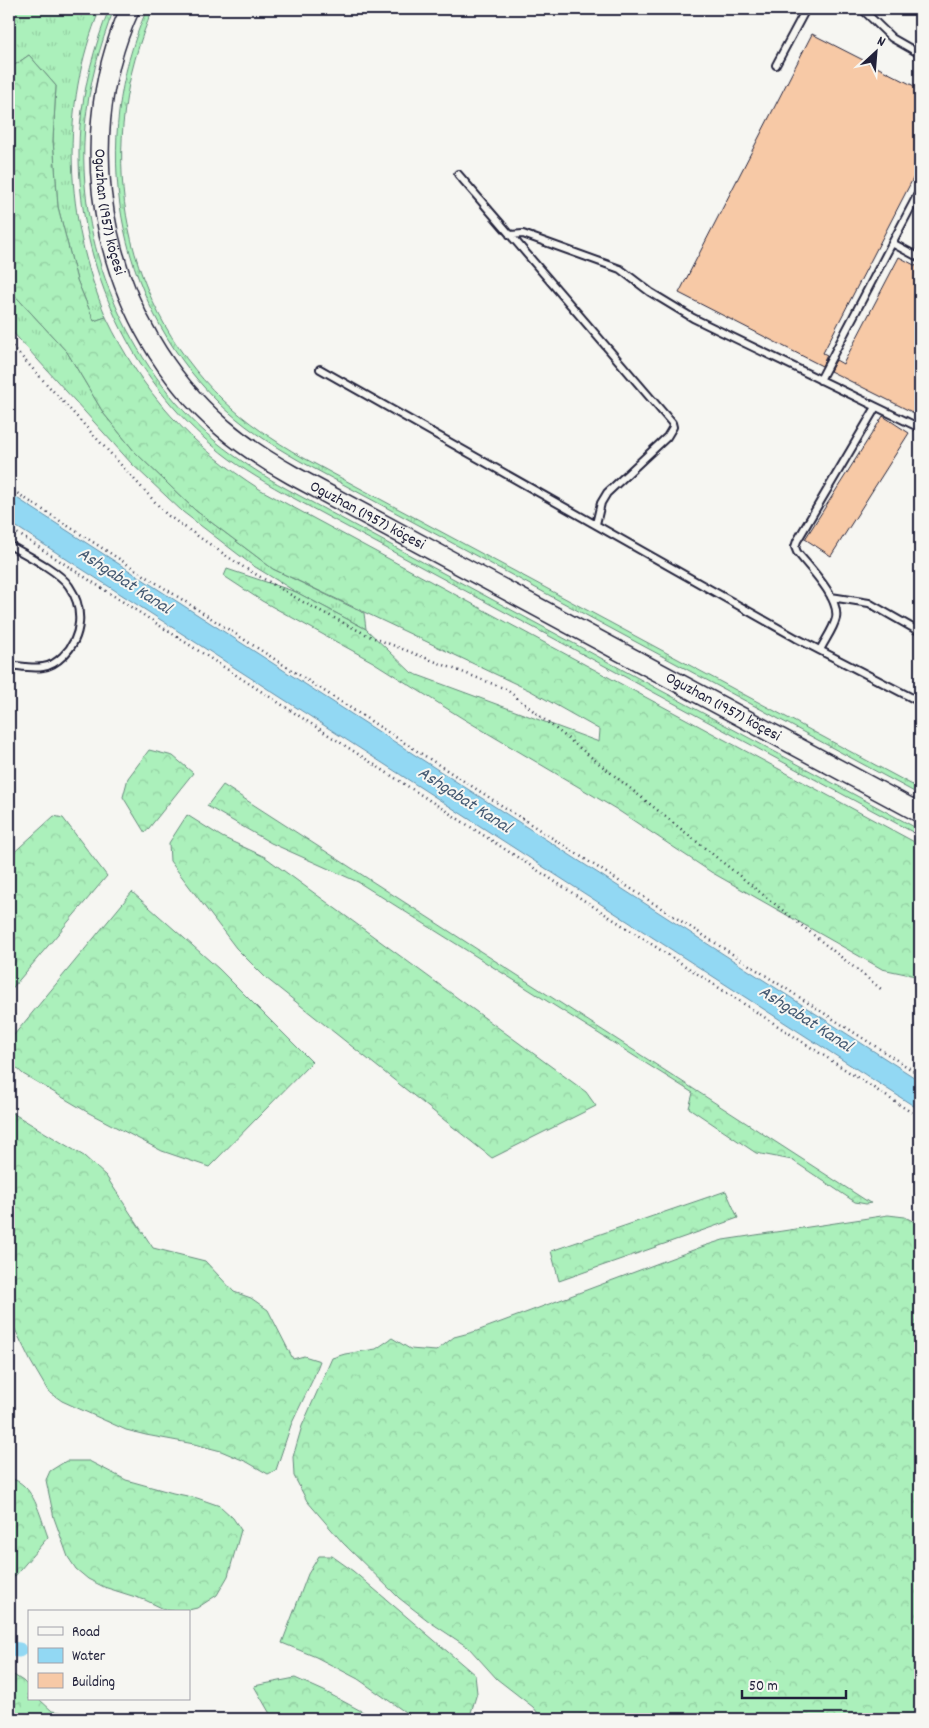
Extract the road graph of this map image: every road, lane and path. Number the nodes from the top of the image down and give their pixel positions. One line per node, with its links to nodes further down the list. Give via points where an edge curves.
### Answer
1 (130, 9): 25 (main road, Oguzhan (1957) köçesi, via 112,60 103,104 100,167 103,209 120,276 138,317 172,373 209,415 239,441 285,471)
2 (805, 9): 5 (lane)
3 (862, 9): 4 (lane, via 892,38)
4 (920, 54)
5 (776, 65)
6 (458, 174): 8 (lane)
7 (920, 190): 9 (lane)
8 (510, 235): 13 (lane, via 524,234 620,269 693,318); 17 (lane, via 672,423 673,428 667,437 607,493)
9 (892, 244): 10 (lane); 13 (lane)
10 (920, 258)
11 (9, 343): 26 (path, via 166,514 240,566 302,602 369,636 506,689)
12 (320, 369): 17 (lane)
13 (820, 380): 14 (lane)
14 (876, 407): 15 (lane); 20 (lane, via 795,547)
15 (920, 428)
16 (9, 488): 27 (path)
17 (596, 524): 22 (lane)
18 (9, 528): 28 (path)
19 (9, 544): 23 (lane, via 68,584 76,597 80,616 76,639 56,662 44,667)
20 (831, 597): 21 (lane, via 869,603); 22 (lane, via 836,619)
21 (920, 632)
22 (820, 650): 24 (lane)
23 (9, 665)
24 (920, 702)
25 (920, 813)
26 (881, 989)
27 (920, 1075)
28 (920, 1118)

